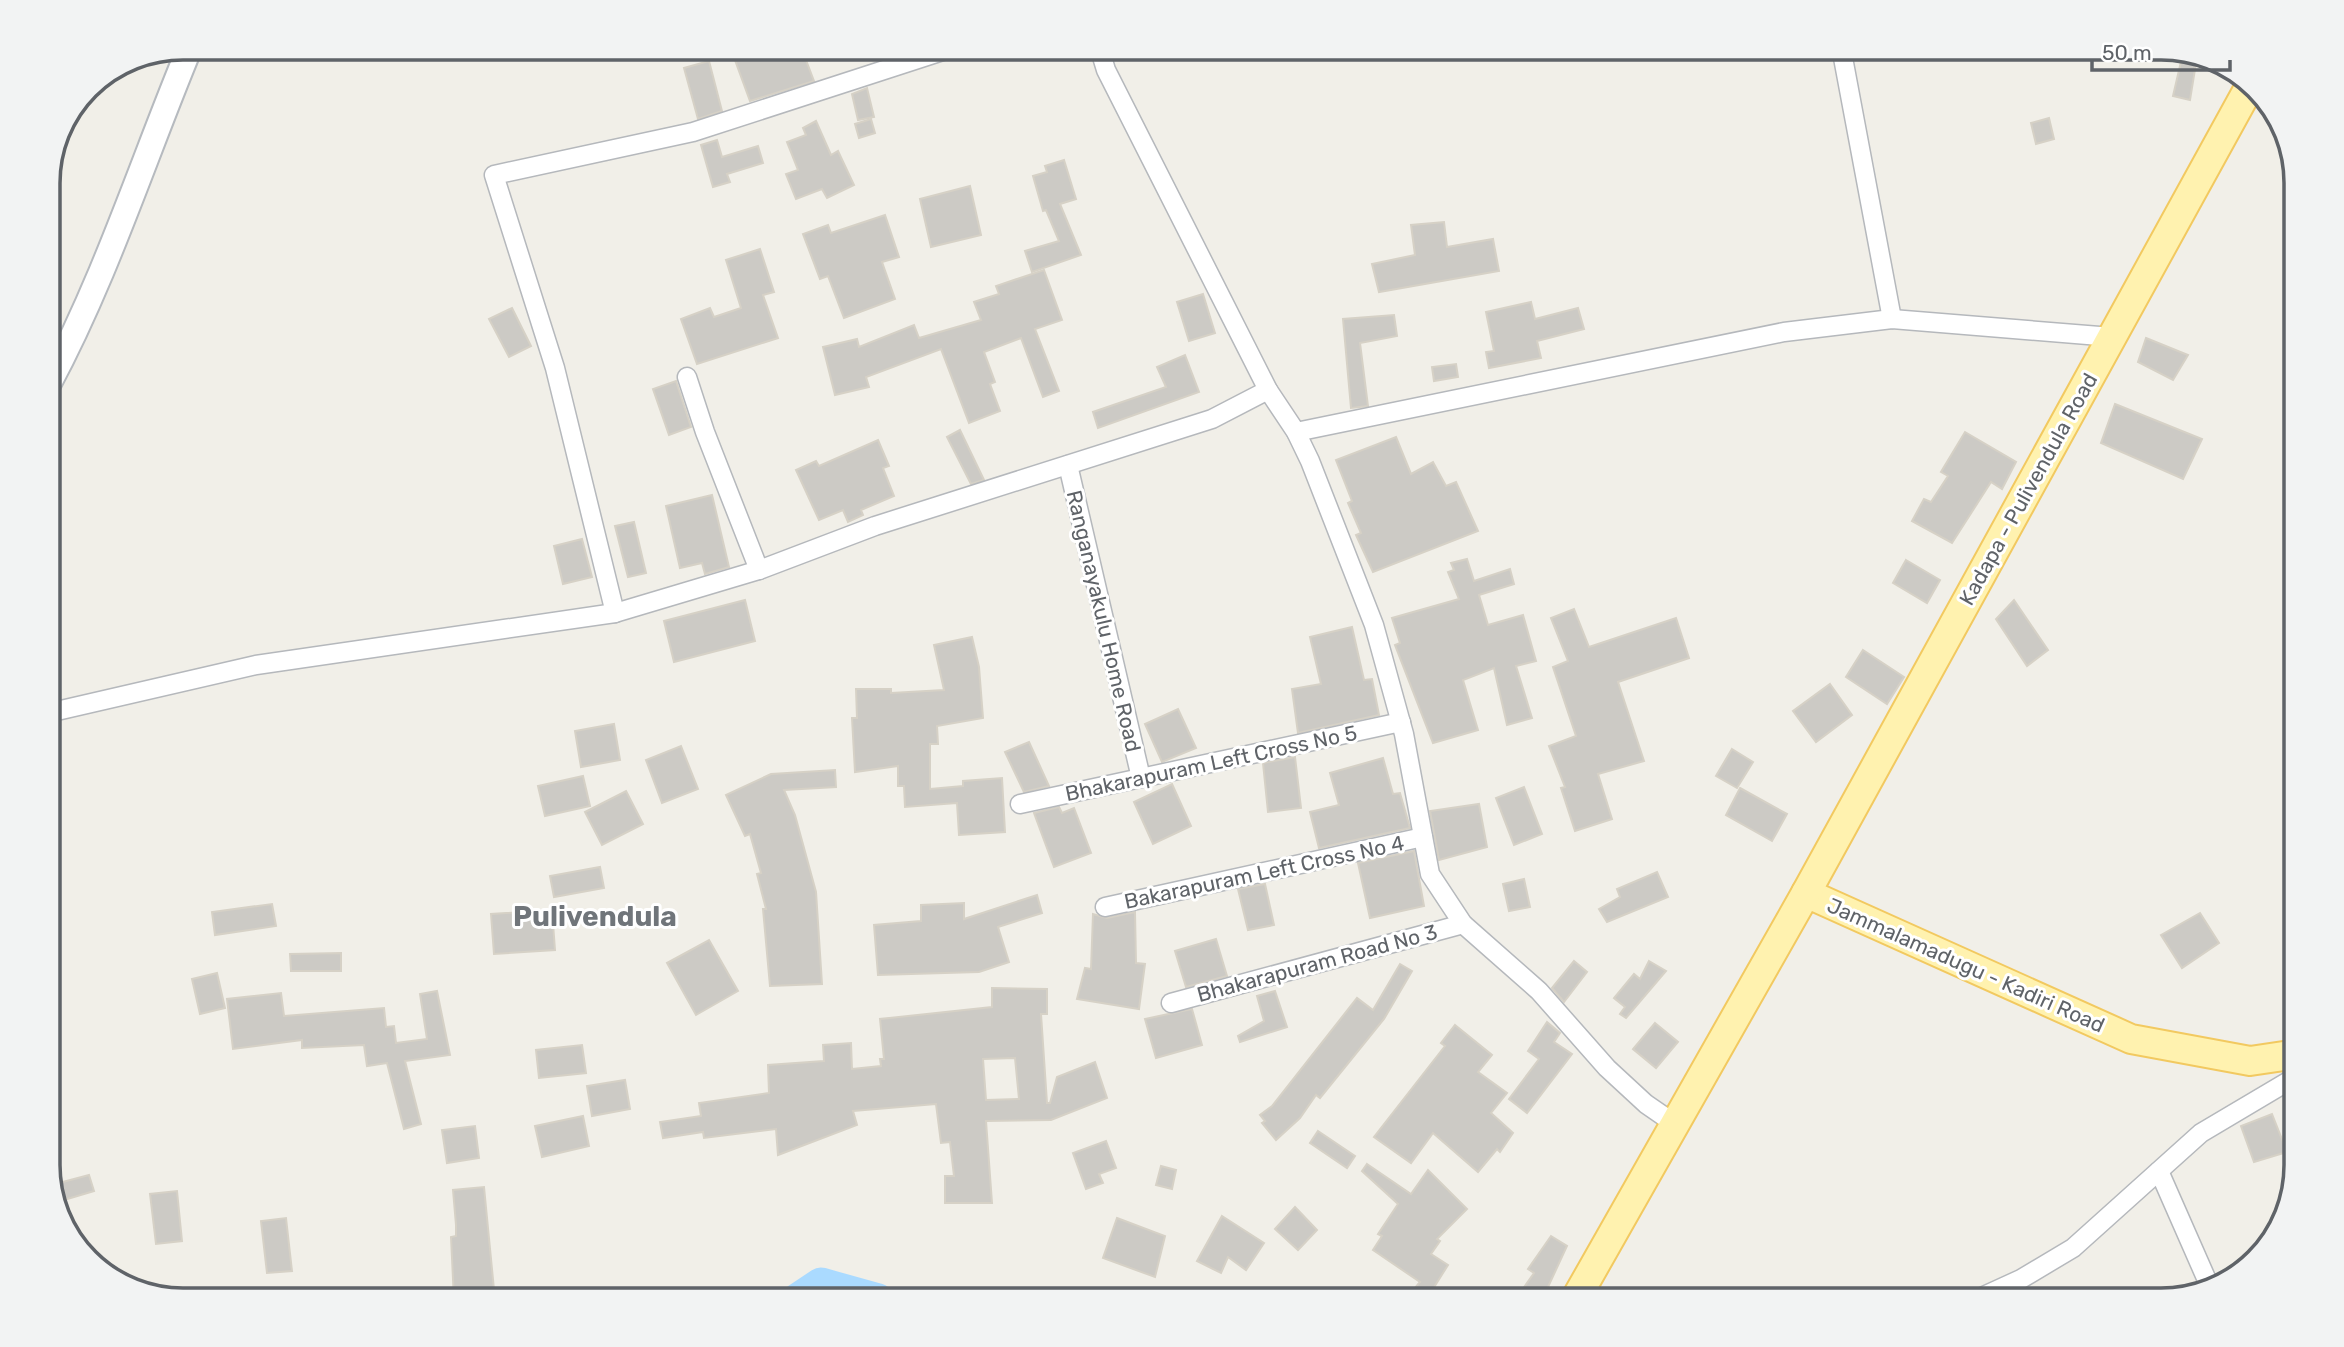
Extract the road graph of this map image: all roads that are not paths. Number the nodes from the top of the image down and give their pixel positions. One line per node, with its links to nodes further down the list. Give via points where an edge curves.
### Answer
1 (185, 60): 8 (street, via 105,268)
2 (915, 60): 14 (street, via 693,132 494,175 555,368)
3 (1103, 60): 10 (street)
4 (1843, 60): 6 (street)
5 (2246, 93): 7 (main road, Kadapa - Pulivendula Road)
6 (1892, 319): 7 (street); 11 (street, via 1784,332)
7 (2112, 337): 20 (main road, Kadapa - Pulivendula Road)
8 (60, 360)
9 (687, 377): 13 (street)
10 (1268, 390): 11 (street); 12 (street, via 1212,419)
11 (1296, 432): 16 (street, via 1374,625)
12 (1068, 465): 13 (street, via 875,526); 17 (street, Ranganayakulu Home Road)
13 (760, 570): 14 (street)
14 (615, 613): 15 (street, via 256,665)
15 (60, 710)
16 (1401, 722): 17 (street, Bhakarapuram Left Cross No 5); 19 (street)
17 (1141, 778): 18 (street, Bhakarapuram Left Cross No 5)
18 (1020, 804)
19 (1423, 837): 21 (street, Bakarapuram Left Cross No 4); 22 (street, via 1430,874)
20 (1806, 893): 24 (main road, Jammalamadugu - Kadiri Road, via 2131,1039 2250,1061); 26 (main road, Jammalamadugu - Kadiri Road)
21 (1105, 907)
22 (1463, 924): 23 (street, Bhakarapuram Road No 3); 26 (street, via 1539,991 1607,1068)
23 (1171, 1003)
24 (2284, 1056)
25 (2284, 1084): 27 (street, via 2201,1133)
26 (1675, 1125): 29 (main road, Jammalamadugu - Kadiri Road)
27 (2159, 1171): 28 (street); 30 (street, via 2073,1248)
28 (2206, 1279)
29 (1582, 1288)
30 (2001, 1288)

